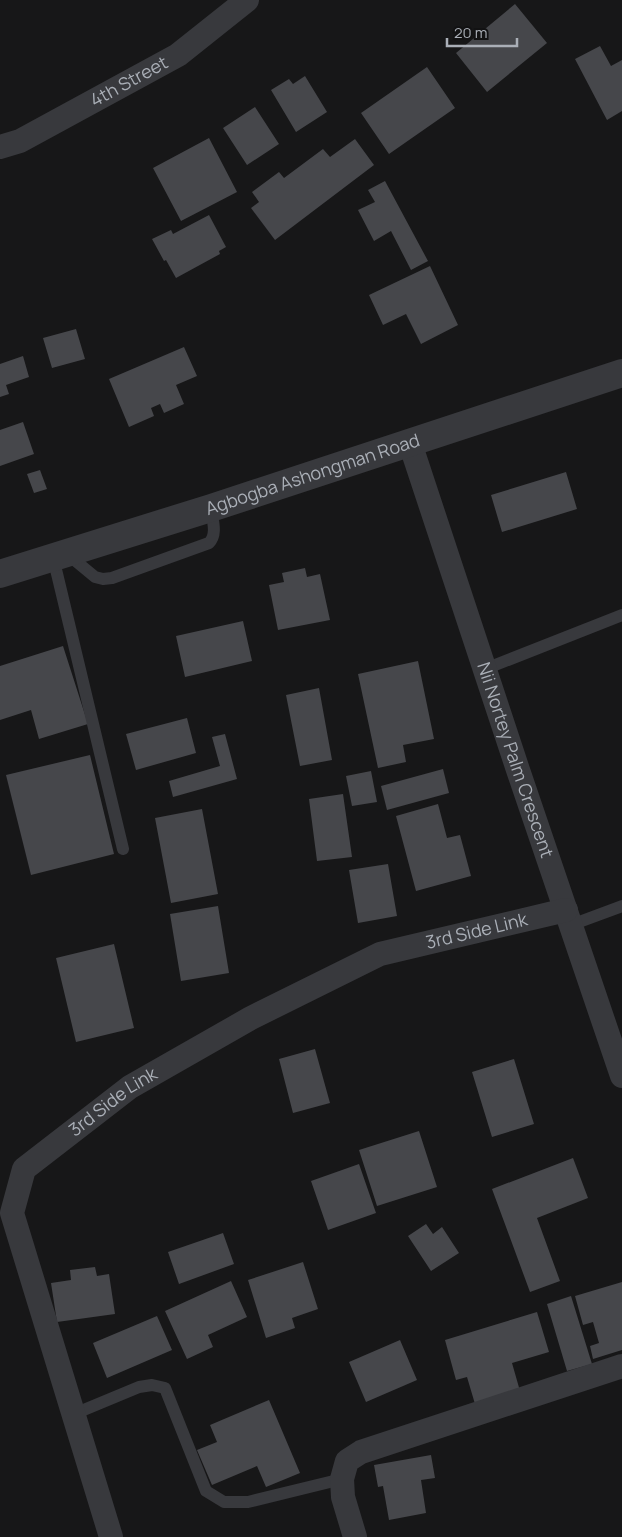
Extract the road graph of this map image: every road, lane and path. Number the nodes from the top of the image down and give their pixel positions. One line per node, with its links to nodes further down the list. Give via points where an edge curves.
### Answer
1 (247, 0): 2 (street, 4th Street, via 178,55 20,141)
2 (0, 147)
3 (622, 373): 4 (street, Agbogba Ashongman Road)
4 (410, 443): 5 (street, Agbogba Ashongman Road); 9 (street, Nii Nortey Palm Crescent)
5 (210, 508): 6 (street, Agbogba Ashongman Road); 6 (lane, via 214,532 210,543 112,578 95,577)
6 (60, 555): 7 (street, Agbogba Ashongman Road); 10 (lane)
7 (0, 574)
8 (622, 615): 9 (lane)
9 (484, 669): 12 (street, Nii Nortey Palm Crescent)
10 (123, 849)
11 (622, 906): 12 (lane)
12 (569, 918): 13 (street, Nii Nortey Palm Crescent); 15 (street, 3rd Side Link, via 380,954 251,1018 130,1087 24,1169 12,1213)
13 (622, 1076)
14 (622, 1366): 16 (street, via 361,1452 347,1461)
15 (74, 1414): 16 (lane, via 139,1387 165,1388 206,1491 224,1502 248,1502); 17 (street, 3rd Side Link)
16 (342, 1479): 18 (street, via 343,1497)
17 (111, 1537)
18 (355, 1537)

